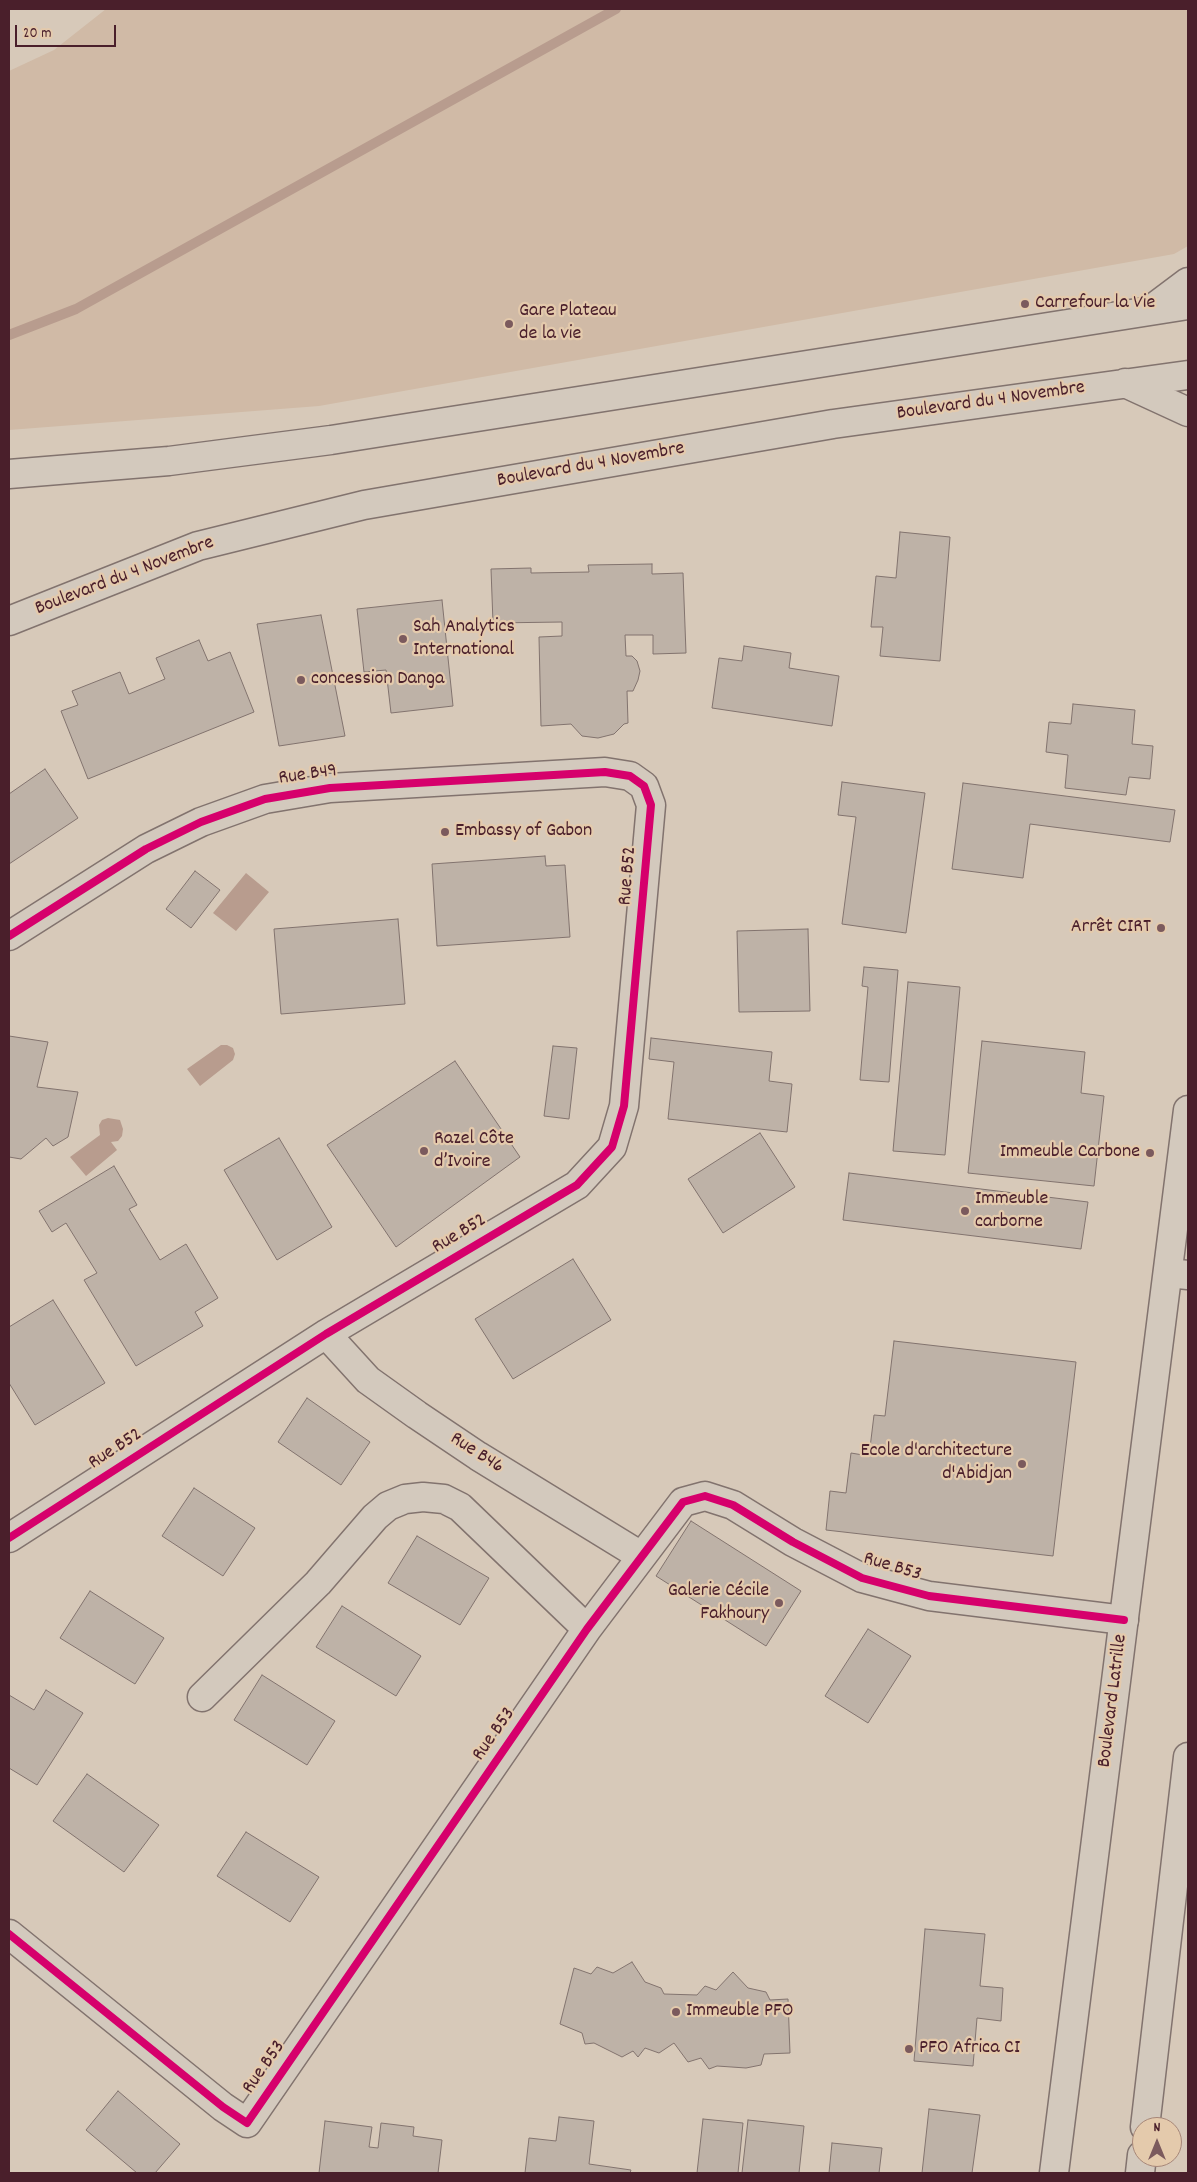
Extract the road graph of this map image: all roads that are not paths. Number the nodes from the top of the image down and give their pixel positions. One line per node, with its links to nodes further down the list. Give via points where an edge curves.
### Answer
1 (1188, 282): 3 (street)
2 (1188, 305): 3 (street)
3 (1148, 311): 7 (street, via 331,440 169,461)
4 (1188, 375): 5 (street, Boulevard du 4 Novembre)
5 (1125, 384): 6 (street); 8 (street, Boulevard du 4 Novembre, via 833,424 364,505 198,546)
6 (1188, 412)
7 (9, 474)
8 (9, 621)
9 (644, 786): 10 (street, Rue B49, via 630,776 605,772 330,788 265,798 201,822 146,848); 13 (street, Rue B52, via 651,805 648,845 624,1106 612,1147 577,1185)
10 (9, 936)
11 (1188, 1110): 12 (street, Boulevard Latrille)
12 (1178, 1274): 16 (street, Boulevard Latrille)
13 (326, 1334): 14 (street, Rue B52); 15 (street, Rue B46, via 368,1380 417,1415)
14 (9, 1538)
15 (641, 1556): 16 (street, Rue B53, via 683,1502 705,1496 733,1504 793,1542 862,1578 930,1596); 17 (street, Rue B53)
16 (1124, 1620): 22 (street, Boulevard Latrille)
17 (587, 1629): 18 (street, via 460,1507 444,1500 423,1497 405,1500 388,1506 375,1518 318,1583); 20 (street, Rue B53, via 247,2124)
18 (202, 1697)
19 (1188, 1757): 21 (street)
20 (9, 1934)
21 (1146, 2117)
22 (1054, 2173)

